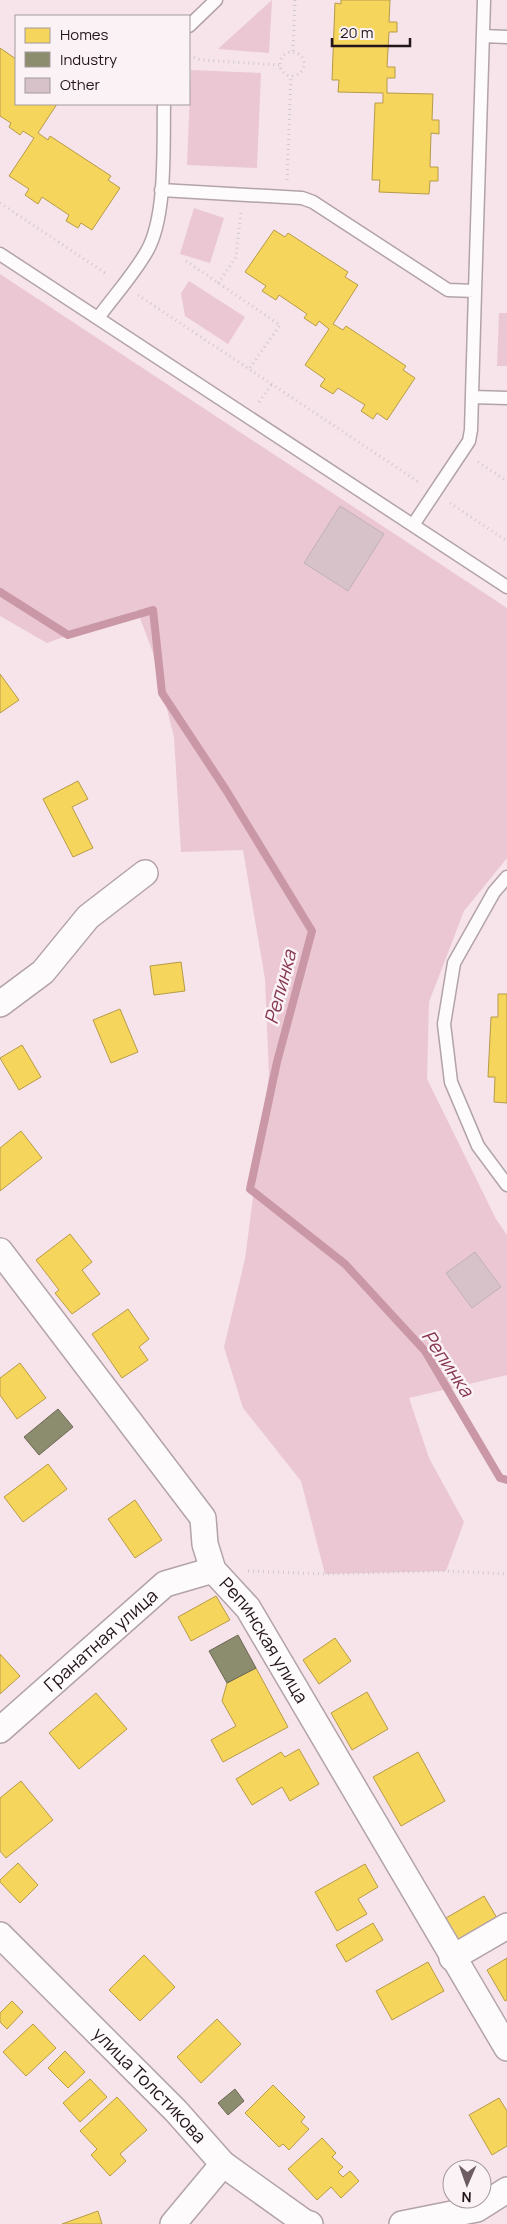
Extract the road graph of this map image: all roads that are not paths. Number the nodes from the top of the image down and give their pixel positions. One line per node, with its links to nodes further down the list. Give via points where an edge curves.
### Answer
1 (216, 0): 3 (lane)
2 (484, 0): 4 (lane)
3 (190, 25)
4 (483, 36): 5 (lane); 9 (lane)
5 (507, 37)
6 (164, 105): 7 (lane)
7 (161, 190): 9 (lane, via 302,198 448,290); 10 (lane, via 159,212 148,250)
8 (0, 254): 10 (lane)
9 (475, 291): 11 (lane)
10 (98, 318): 13 (lane)
11 (472, 396): 12 (lane); 13 (lane, via 468,442)
12 (507, 398)
13 (412, 525): 14 (lane)
14 (507, 587)
15 (144, 873): 17 (street, via 88,917 43,972)
16 (507, 877): 18 (lane, via 494,892 454,963 444,1024 451,1082 478,1146)
17 (0, 1004)
18 (507, 1185)
19 (0, 1251): 20 (street, Репинская улица, via 203,1518 205,1544)
20 (213, 1570): 21 (street, Гранатная улица, via 165,1584); 24 (street, Репинская улица, via 248,1608)
21 (0, 1730)
22 (507, 1926): 24 (street)
23 (0, 1935): 26 (street, улица Толстикова, via 176,2112)
24 (452, 1958): 25 (street, Репинская улица)
25 (507, 2048)
26 (223, 2164): 28 (street); 29 (street, улица Толстикова)
27 (507, 2190): 30 (street, via 477,2209)
28 (173, 2224)
29 (310, 2224)
30 (402, 2224)

